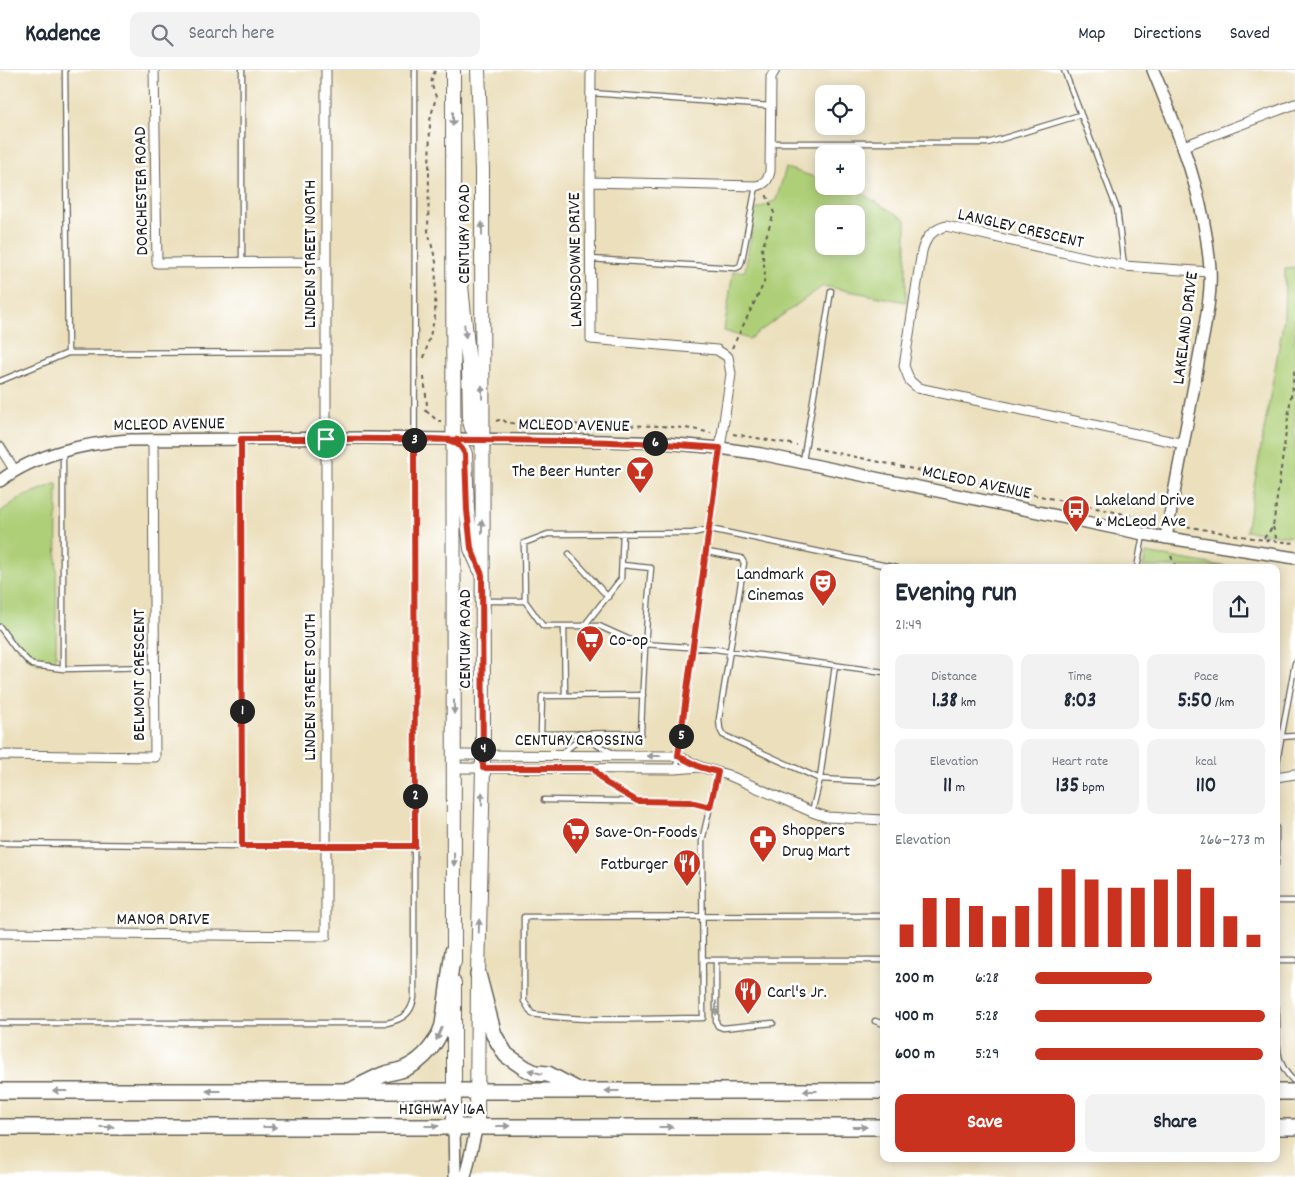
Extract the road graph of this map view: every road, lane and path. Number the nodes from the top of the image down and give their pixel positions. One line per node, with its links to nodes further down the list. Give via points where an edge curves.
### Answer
1 (65, 70): 29 (lane)
2 (154, 70): 24 (street, DORCHESTER ROAD, via 157,263)
3 (242, 70): 24 (lane)
4 (326, 70): 23 (street, LINDEN STREET NORTH)
5 (415, 70): 38 (lane)
6 (435, 70): 31 (path, via 431,83 436,97 430,120 428,231 436,262 435,317)
7 (453, 70): 21 (main road, CENTURY ROAD, one-way to 21)
8 (478, 70): 46 (main road, CENTURY ROAD, one-way to 8, via 482,170)
9 (775, 70): 15 (street, via 771,77)
10 (1064, 70): 16 (lane)
11 (1152, 70): 18 (street, LAKELAND DRIVE)
12 (591, 73): 13 (street)
13 (591, 93): 15 (lane); 19 (street)
14 (1295, 104): 18 (street)
15 (771, 106): 17 (street)
16 (1080, 115): 17 (lane, via 988,143); 25 (lane, via 1117,209)
17 (770, 143): 20 (street, via 769,179)
18 (1184, 146): 26 (street, LAKELAND DRIVE, via 1200,206)
19 (590, 182): 20 (street, LANDSDOWNE DRIVE); 22 (street, LANDSDOWNE DRIVE)
20 (759, 186): 22 (lane, via 742,260 736,268); 30 (path, via 774,213 762,249 764,284)
21 (453, 213): 45 (main road, CENTURY ROAD); 46 (main road, one-way to 46, via 469,365 470,421)
22 (590, 258): 30 (street, LANDSDOWNE DRIVE, via 591,339 717,350)
23 (325, 262): 24 (street, DORCHESTER ROAD); 28 (street, LINDEN STREET NORTH)
24 (242, 263)
25 (1124, 266): 26 (street, LANGLEY CRESCENT); 47 (street, LANGLEY CRESCENT, via 946,226 939,228 930,234 922,251 904,366 906,373 918,388)
26 (1210, 272): 47 (street, LAKELAND DRIVE, via 1205,323)
27 (831, 291): 48 (lane)
28 (326, 352): 29 (lane); 43 (street, LINDEN STREET NORTH)
29 (68, 353): 34 (lane)
30 (728, 357): 50 (street, via 731,374)
31 (424, 366)
32 (1295, 368): 57 (path)
33 (424, 374): 35 (path)
34 (0, 381)
35 (426, 411): 36 (path); 38 (path)
36 (438, 421)
37 (497, 421): 39 (path, via 661,426)
38 (414, 422): 44 (lane)
39 (708, 433)
40 (735, 434): 48 (path)
41 (153, 439): 42 (street, MCLEOD AVENUE); 51 (street, MCLEOD AVENUE, via 106,442); 85 (street, BELMONT CRESCENT)
42 (241, 439): 43 (street, MCLEOD AVENUE); 114 (lane)
43 (326, 439): 44 (street, MCLEOD AVENUE); 115 (street, LINDEN STREET SOUTH)
44 (414, 439): 45 (street, MCLEOD AVENUE); 116 (lane)
45 (452, 440): 46 (street, MCLEOD AVENUE); 73 (main road, via 465,454 471,548); 98 (main road, CENTURY ROAD, one-way to 98)
46 (482, 440): 50 (street, MCLEOD AVENUE, via 607,441); 73 (main road, CENTURY ROAD, one-way to 46)
47 (1184, 444): 61 (street, LAKELAND DRIVE)
48 (806, 446): 52 (lane); 55 (path)
49 (0, 447): 53 (street)
50 (720, 448): 52 (street, MCLEOD AVENUE); 58 (lane)
51 (64, 451): 53 (street, MCLEOD AVENUE); 86 (lane)
52 (803, 463): 60 (street, MCLEOD AVENUE)
53 (15, 471): 54 (street, MCLEOD AVENUE)
54 (0, 481)
55 (1154, 520)
56 (1183, 526): 62 (path)
57 (1273, 527): 62 (path); 63 (path)
58 (710, 529): 59 (lane, via 693,533); 65 (lane); 69 (lane)
59 (624, 533): 72 (lane); 75 (lane, via 548,534 524,542)
60 (1144, 534): 61 (street, MCLEOD AVENUE); 70 (lane)
61 (1166, 538): 68 (street, MCLEOD AVENUE)
62 (1264, 540): 63 (path)
63 (1277, 541): 64 (path)
64 (1295, 543)
65 (706, 552): 81 (lane); 82 (lane, via 732,555 744,563)
66 (568, 554): 74 (lane)
67 (1171, 556): 71 (path)
68 (1295, 558)
69 (880, 564)
70 (1138, 564)
71 (1174, 564)
72 (622, 565): 74 (lane, via 621,579); 80 (lane, via 652,568)
73 (482, 575): 76 (main road, CENTURY ROAD)
74 (608, 596): 77 (lane)
75 (525, 601): 76 (lane); 79 (lane, via 543,626)
76 (482, 602): 99 (main road, CENTURY ROAD)
77 (584, 626): 79 (lane); 80 (lane, via 599,626)
78 (0, 627): 86 (lane, via 32,665)
79 (564, 627): 88 (lane)
80 (644, 644): 81 (lane); 89 (lane)
81 (694, 646): 82 (lane); 97 (lane)
82 (730, 651): 84 (lane); 106 (lane, via 719,720 723,735)
83 (1295, 663): 92 (lane)
84 (835, 665): 87 (lane); 106 (lane)
85 (154, 667): 86 (lane); 94 (street, BELMONT CRESCENT, via 155,757)
86 (63, 669)
87 (880, 671)
88 (565, 695): 89 (lane); 90 (lane, via 542,696 541,734)
89 (643, 695): 90 (lane, via 641,733)
90 (586, 734): 95 (lane); 96 (lane, via 595,744)
91 (1295, 736): 92 (lane)
92 (1281, 737): 93 (lane)
93 (1280, 744)
94 (0, 755)
95 (560, 755): 96 (street, CENTURY CROSSING); 99 (street, CENTURY CROSSING)
96 (619, 755): 97 (street, CENTURY CROSSING, one-way to 96)
97 (678, 756): 100 (street, CENTURY CROSSING); 102 (lane)
98 (454, 761): 99 (street, CENTURY CROSSING); 99 (street, CENTURY CROSSING); 123 (main road, CENTURY ROAD, one-way to 123)
99 (483, 761): 101 (street, CENTURY CROSSING); 129 (main road, CENTURY ROAD, one-way to 99)
100 (700, 767): 102 (street, CENTURY CROSSING); 103 (street, CENTURY CROSSING)
101 (593, 768): 102 (street, CENTURY CROSSING); 109 (lane, via 606,783)
102 (676, 769)
103 (718, 772): 110 (lane); 111 (street, CENTURY CROSSING)
104 (1295, 774): 105 (street)
105 (1280, 776)
106 (820, 779): 107 (lane); 111 (lane)
107 (880, 781)
108 (544, 800): 109 (lane)
109 (637, 801): 110 (lane, via 690,802)
110 (710, 807): 120 (lane, via 702,841)
111 (812, 812): 112 (street, CENTURY CROSSING, via 827,817)
112 (880, 820)
113 (0, 843): 114 (lane)
114 (242, 846): 115 (lane)
115 (326, 846): 116 (lane); 122 (street, LINDEN STREET SOUTH)
116 (415, 846): 131 (lane, via 414,998 407,1016 397,1021)
117 (1280, 901): 118 (lane)
118 (1295, 901)
119 (880, 916): 120 (lane)
120 (703, 917): 124 (lane); 124 (lane, via 524,917 524,1001 532,1014 555,1018 702,1018)
121 (0, 934): 122 (street, MANOR DRIVE)
122 (326, 936)
123 (454, 951): 137 (main road, one-way to 137, via 443,1025 433,1045 407,1068 382,1075); 138 (main road, CENTURY ROAD)
124 (703, 960): 125 (lane)
125 (716, 960): 126 (lane); 132 (lane, one-way to 132, via 718,1026)
126 (880, 960)
127 (1280, 960): 128 (lane)
128 (1295, 960)
129 (478, 974): 139 (main road, CENTURY ROAD); 140 (main road, one-way to 129, via 548,1074 525,1068 506,1055 494,1035)
130 (875, 1021): 133 (lane)
131 (0, 1023)
132 (773, 1023)
133 (880, 1023)
134 (1280, 1062): 135 (lane, via 1285,1073)
135 (1295, 1082)
136 (0, 1091): 137 (main road, HIGHWAY 16A, one-way to 136)
137 (350, 1091): 138 (main road, HIGHWAY 16A)
138 (454, 1091): 139 (main road, HIGHWAY 16A); 144 (main road, CENTURY ROAD)
139 (477, 1091): 140 (main road, HIGHWAY 16A); 145 (main road, CENTURY ROAD)
140 (580, 1091): 141 (main road, HIGHWAY 16A, one-way to 140)
141 (880, 1091)
142 (1280, 1092): 143 (main road)
143 (1295, 1092)
144 (454, 1126): 145 (main road, HIGHWAY 16A); 146 (main road, HIGHWAY 16A, one-way to 144); 150 (street, CENTURY ROAD)
145 (476, 1126): 147 (main road, HIGHWAY 16A, one-way to 147); 151 (street, CENTURY ROAD)
146 (0, 1127)
147 (880, 1127)
148 (1280, 1127): 149 (main road)
149 (1295, 1127)
150 (455, 1177)
151 (464, 1177)

